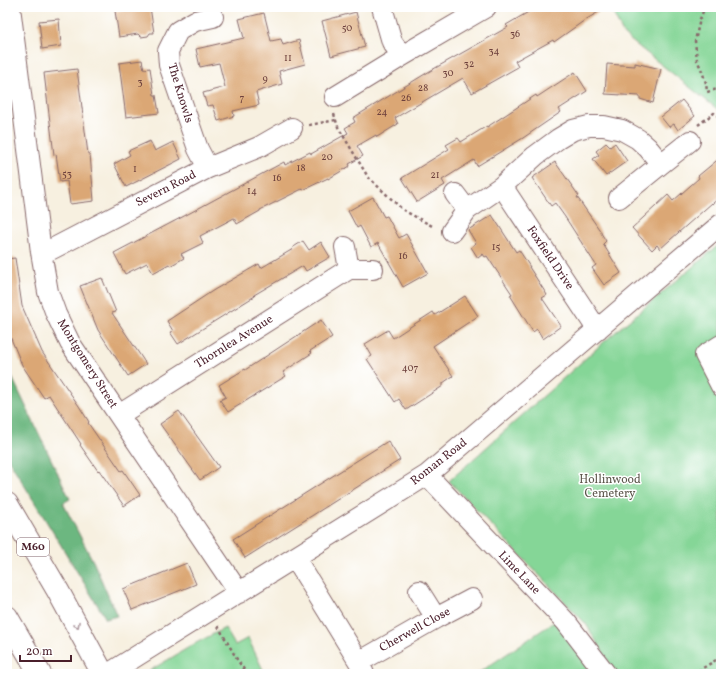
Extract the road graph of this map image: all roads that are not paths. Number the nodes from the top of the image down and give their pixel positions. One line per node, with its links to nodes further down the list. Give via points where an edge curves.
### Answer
1 (10, 7): 18 (street, Montgomery Street)
2 (382, 7): 5 (street, via 392,42)
3 (486, 7): 5 (street)
4 (214, 17): 10 (street, The Knowls, via 195,21 178,31 168,51 186,114 198,149)
5 (402, 56): 6 (street)
6 (334, 104)
7 (292, 128): 10 (street, Severn Road, via 259,147)
8 (693, 134): 9 (street)
9 (660, 164): 11 (street, via 638,139 622,130 589,126 573,130 558,139); 13 (street)
10 (208, 168): 18 (street, Severn Road, via 54,248)
11 (502, 186): 14 (street); 21 (street, Foxfield Drive)
12 (456, 194): 14 (street)
13 (619, 198)
14 (467, 210): 16 (street)
15 (721, 224): 21 (street, Roman Road)
16 (452, 231)
17 (345, 247): 19 (street)
18 (41, 252): 24 (street, Montgomery Street, via 48,292 56,314 70,343)
19 (349, 270): 20 (street); 24 (street, Thornlea Avenue)
20 (373, 270)
21 (598, 329): 25 (street, Roman Road)
22 (721, 345): 23 (street, via 705,355)
23 (721, 386)
24 (119, 415): 31 (street, Montgomery Street)
25 (427, 476): 28 (street, Roman Road); 39 (street, Lime Lane, via 566,622)
26 (7, 504): 29 (highway, M60)
27 (7, 518): 29 (highway, M60)
28 (295, 558): 31 (street, Roman Road); 35 (street, Cherwell Close)
29 (58, 591): 37 (highway, M60, one-way to 37)
30 (419, 591): 34 (street)
31 (239, 593): 38 (street, Roman Road)
32 (472, 599): 34 (street, Cherwell Close)
33 (7, 617): 36 (highway)
34 (436, 618): 35 (street, Cherwell Close)
35 (361, 668)
36 (40, 674)
37 (103, 674)
38 (108, 674)
39 (606, 674)

